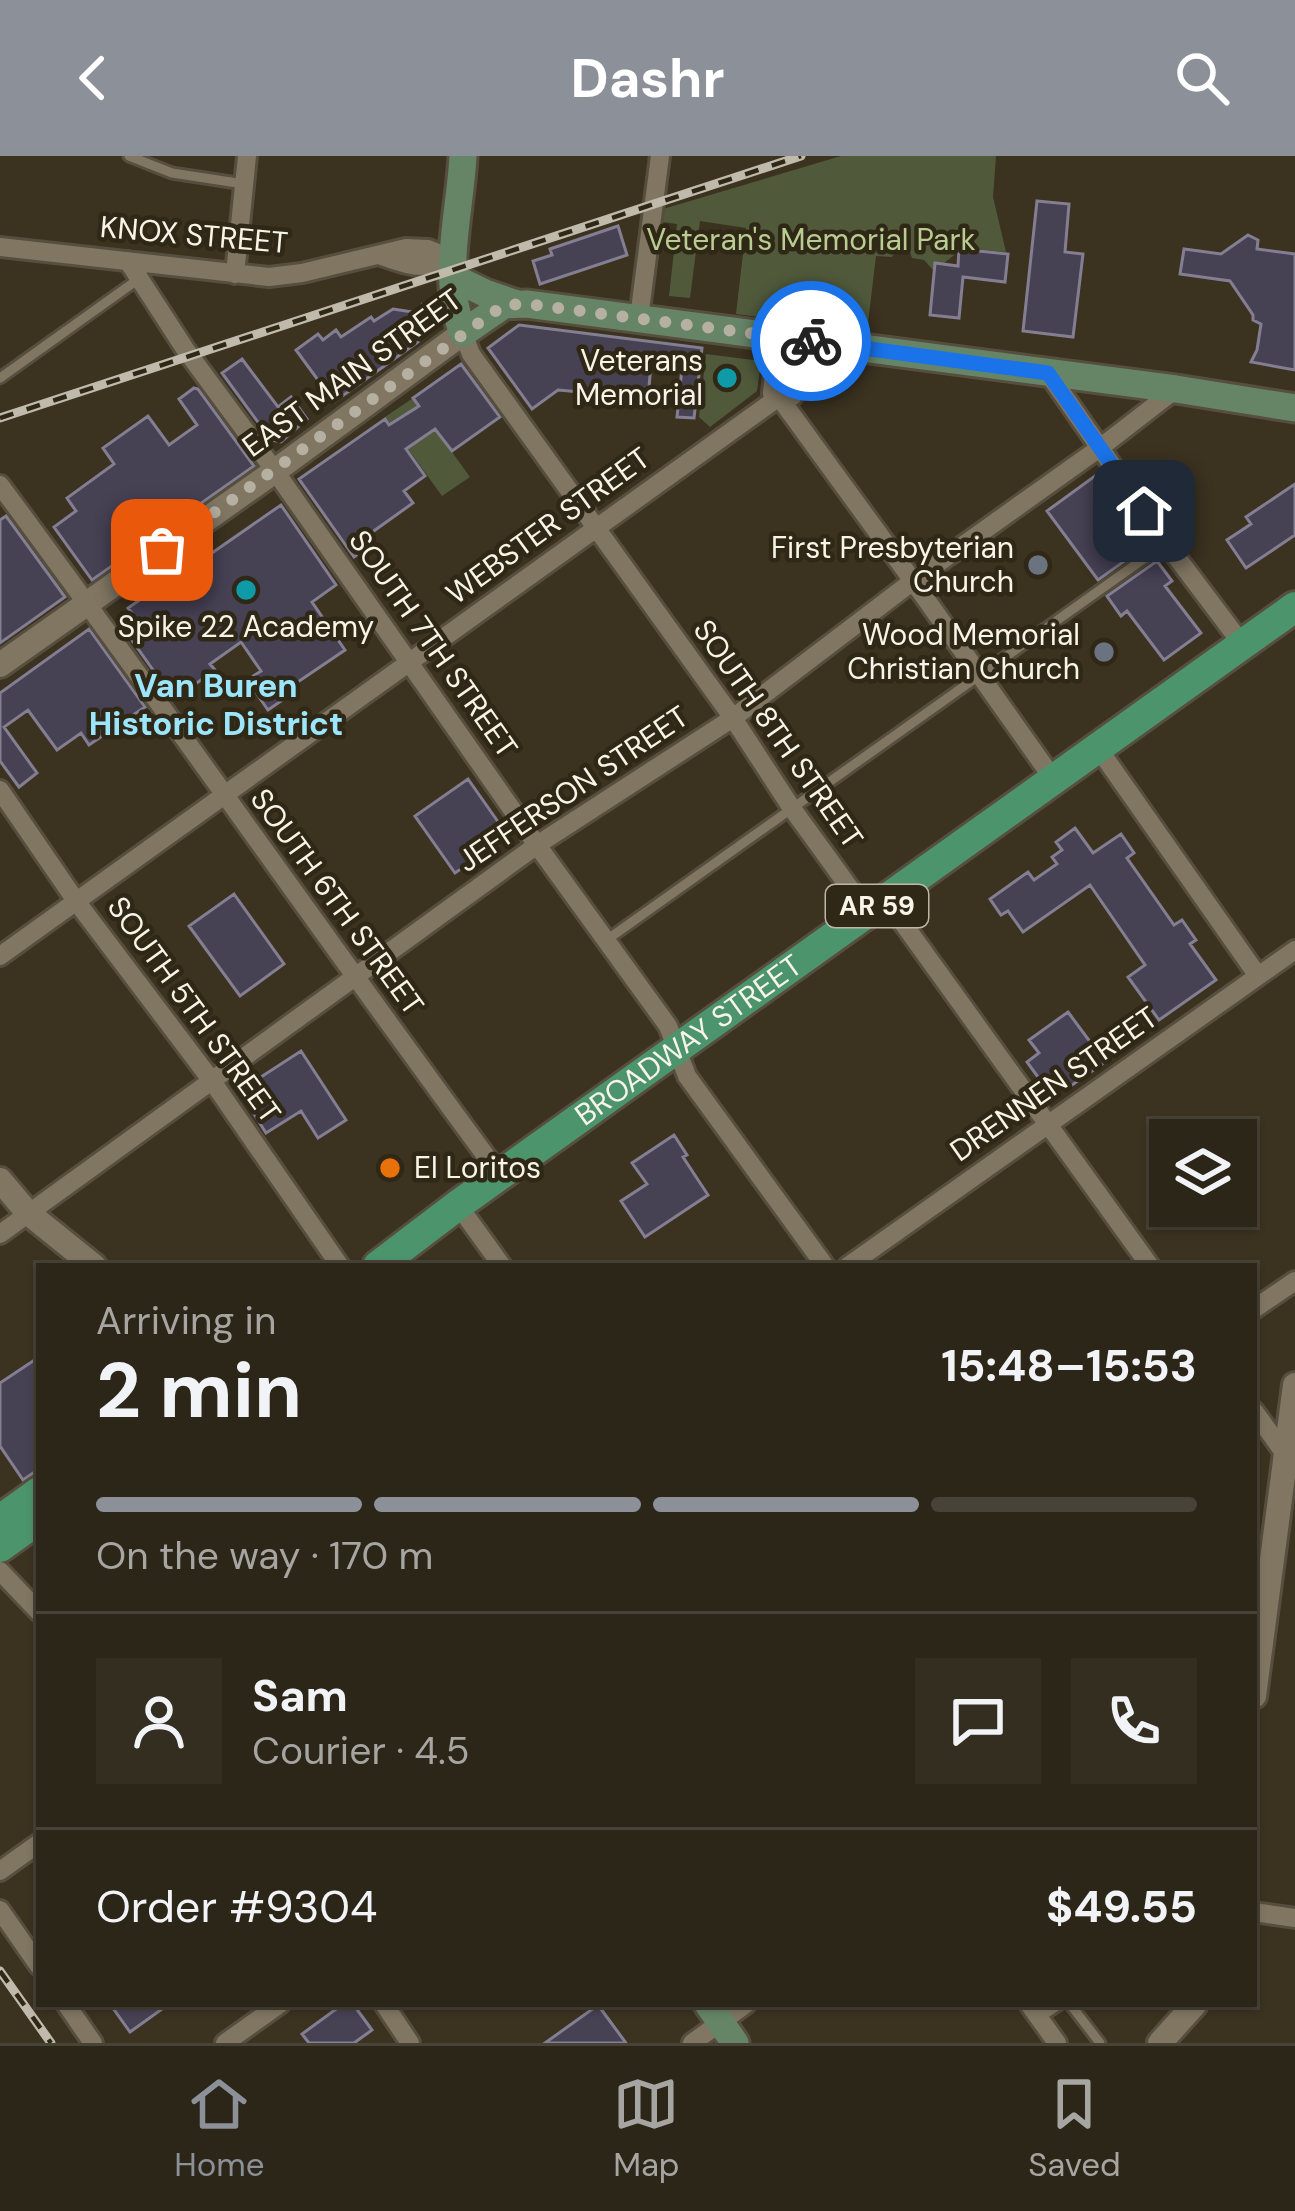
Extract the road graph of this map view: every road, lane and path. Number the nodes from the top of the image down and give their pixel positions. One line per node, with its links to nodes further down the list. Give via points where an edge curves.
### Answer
1 (129, 156): 5 (lane)
2 (248, 156): 5 (street)
3 (464, 156): 7 (main road)
4 (660, 156): 11 (street)
5 (244, 184): 9 (street)
6 (0, 247): 8 (street, KNOX STREET)
7 (453, 268): 9 (street, KNOX STREET, via 382,256 278,277); 10 (main road); 12 (main road)
8 (134, 270): 9 (street, KNOX STREET); 15 (lane); 20 (street, SOUTH 7TH STREET)
9 (235, 274)
10 (514, 303): 11 (main road); 12 (main road, EAST MAIN STREET)
11 (639, 319): 13 (main road)
12 (463, 333): 20 (street, EAST MAIN STREET); 22 (street, SOUTH 8TH STREET)
13 (788, 338): 14 (main road); 17 (street, via 776,354 772,393)
14 (1048, 373): 16 (main road); 19 (street)
15 (0, 378)
16 (1176, 389): 18 (main road); 19 (street, JEFFERSON STREET)
17 (779, 397): 22 (street, WEBSTER STREET); 24 (street)
18 (1295, 408)
19 (1101, 447): 23 (street); 24 (street, JEFFERSON STREET)
20 (275, 471): 25 (street, EAST MAIN STREET); 28 (street, SOUTH 7TH STREET)
21 (0, 484): 25 (street, SOUTH 6TH STREET)
22 (596, 529): 28 (street, WEBSTER STREET); 31 (street, SOUTH 8TH STREET)
23 (1166, 543): 27 (street); 30 (lane)
24 (914, 581): 30 (street); 31 (street, JEFFERSON STREET)
25 (87, 602): 29 (street, EAST MAIN STREET); 35 (street, SOUTH 6TH STREET)
26 (1295, 607): 27 (main road, BROADWAY STREET / AR 59)
27 (1242, 644): 32 (main road, BROADWAY STREET / AR 59)
28 (409, 662): 35 (street, WEBSTER STREET); 37 (street, SOUTH 7TH STREET)
29 (0, 665)
30 (978, 675): 33 (street); 36 (lane)
31 (733, 718): 36 (street, SOUTH 8TH STREET); 37 (street, JEFFERSON STREET)
32 (1098, 748): 33 (main road, BROADWAY STREET / AR 59); 43 (street)
33 (1054, 780): 39 (main road, BROADWAY STREET / AR 59)
34 (0, 790): 38 (street, SOUTH 5TH STREET)
35 (224, 795): 38 (street, WEBSTER STREET); 44 (street, SOUTH 6TH STREET)
36 (791, 807): 39 (street, SOUTH 8TH STREET, via 854,894); 40 (lane)
37 (537, 845): 40 (street, SOUTH 7TH STREET); 44 (street, JEFFERSON STREET)
38 (76, 901): 42 (street, WEBSTER STREET); 46 (street, SOUTH 5TH STREET)
39 (876, 907): 45 (main road, BROADWAY STREET / AR 59); 47 (street, SOUTH 8TH STREET, via 900,919)
40 (607, 940): 45 (street, SOUTH 7TH STREET)
41 (1295, 950): 43 (street, DRENNEN STREET)
42 (0, 956)
43 (1258, 976): 47 (street, DRENNEN STREET)
44 (355, 979): 46 (street, JEFFERSON STREET); 48 (street, SOUTH 6TH STREET)
45 (676, 1049): 48 (main road, BROADWAY STREET / AR 59); 57 (street, SOUTH 7TH STREET, via 687,1076)
46 (212, 1081): 51 (street, JEFFERSON STREET); 54 (street, SOUTH 5TH STREET)
47 (1048, 1125): 58 (street, DRENNEN STREET); 59 (street, SOUTH 8TH STREET)
48 (500, 1175): 50 (main road, BROADWAY STREET / AR 59)
49 (0, 1180): 51 (street)
50 (458, 1205): 55 (main road, BROADWAY STREET / AR 59); 56 (street)
51 (27, 1212): 52 (street, JEFFERSON STREET); 53 (street)
52 (0, 1234)
53 (90, 1263)
54 (338, 1263)
55 (382, 1263)
56 (500, 1263)
57 (823, 1263)
58 (852, 1263)
59 (1148, 1263)
60 (1295, 1281): 61 (street)
61 (1257, 1307)
62 (1295, 1385): 64 (street)
63 (1257, 1415): 65 (street)
64 (1293, 1416): 65 (street)
65 (1285, 1454): 70 (street)
66 (28, 1511): 67 (main road)
67 (0, 1547)
68 (0, 1571): 69 (street)
69 (36, 1609)
70 (1258, 1638)
71 (36, 1846): 72 (street)
72 (0, 1871)
73 (0, 1910): 76 (street)
74 (1257, 1912): 75 (street)
75 (1295, 1918)
76 (36, 1962)
77 (68, 2007): 84 (street)
78 (276, 2007): 85 (street)
79 (386, 2007): 86 (street)
80 (1072, 2007): 89 (lane)
81 (1192, 2007): 90 (street)
82 (1034, 2011): 88 (street)
83 (722, 2023): 87 (street)
84 (93, 2043)
85 (224, 2043)
86 (410, 2043)
87 (692, 2043)
88 (1057, 2043)
89 (1100, 2043)
90 (1160, 2043)

